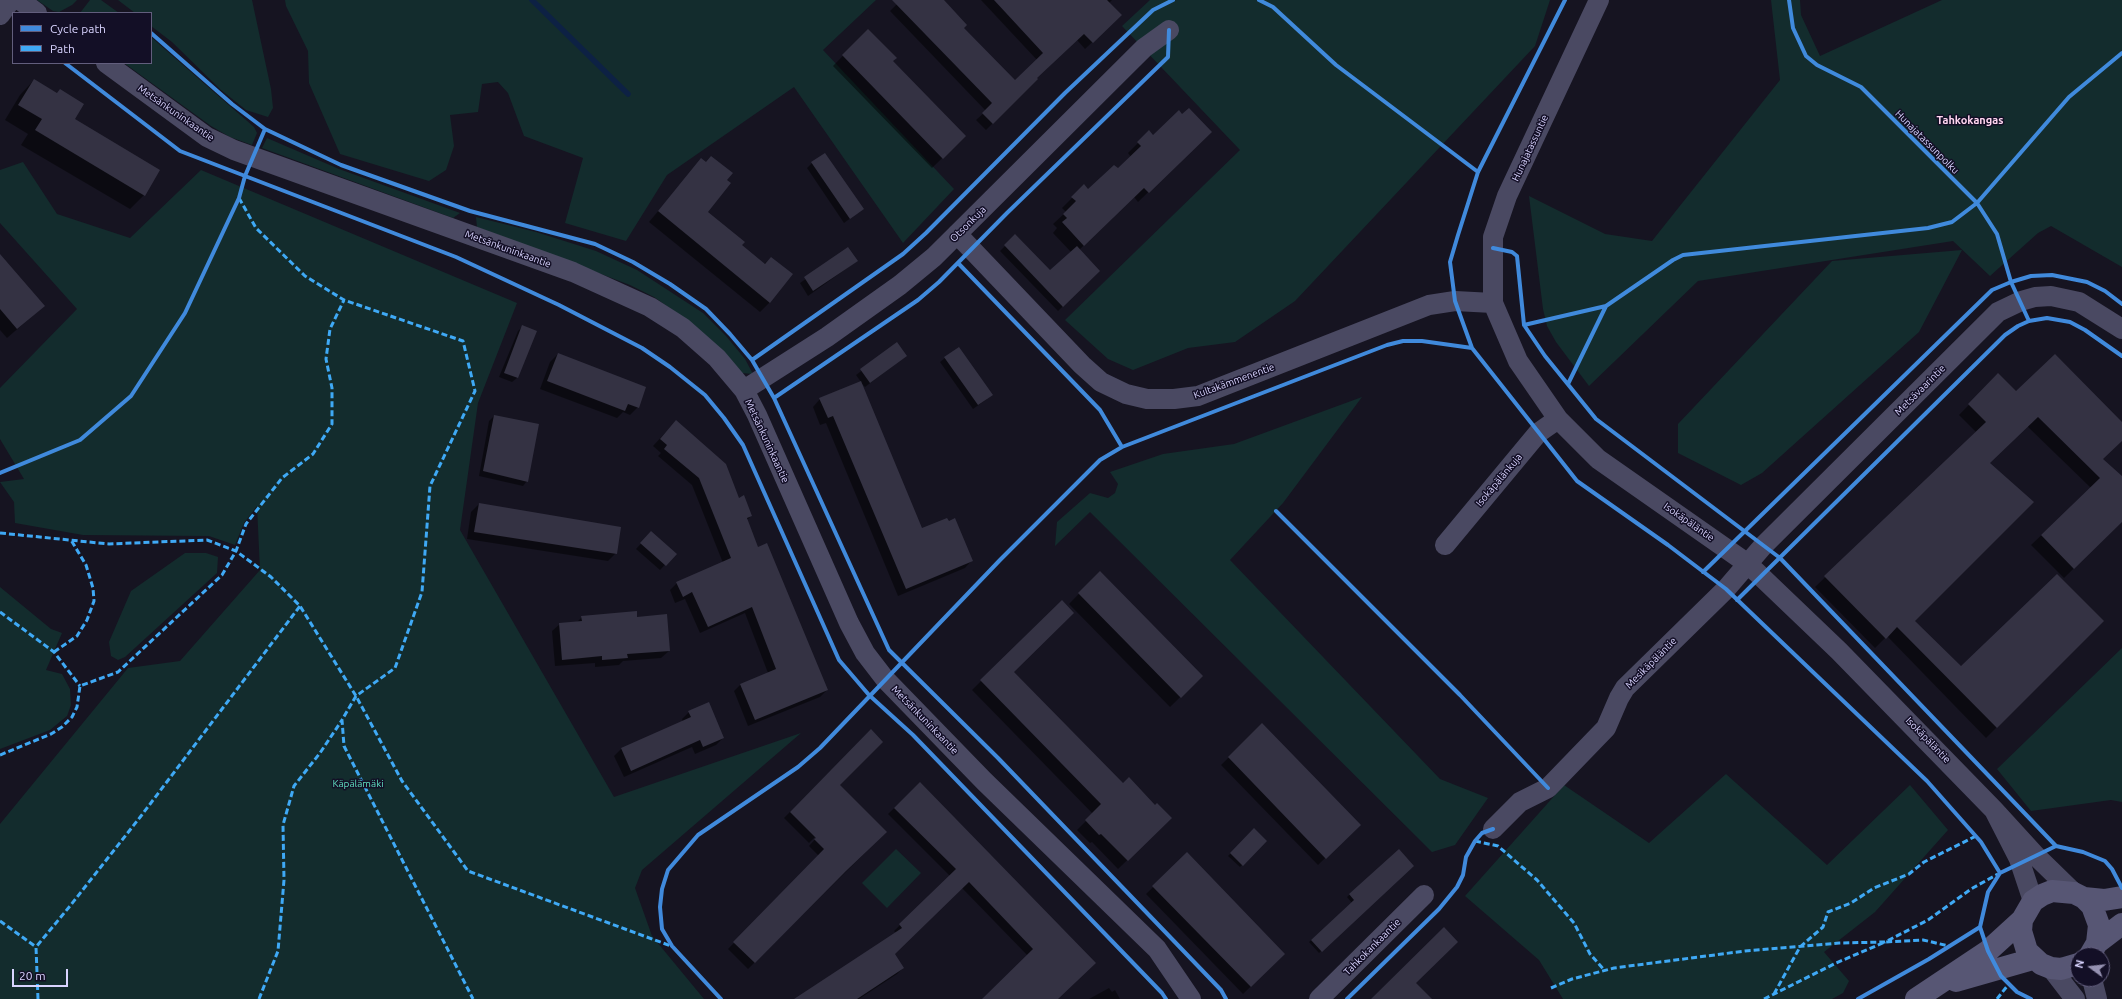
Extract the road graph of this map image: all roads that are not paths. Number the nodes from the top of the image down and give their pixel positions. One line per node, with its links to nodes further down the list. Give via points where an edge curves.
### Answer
1 (11, 0): 5 (street)
2 (20, 0): 4 (street)
3 (1599, 0): 9 (street, Hunajatassuntie, via 1504,203 1493,237)
4 (36, 12)
5 (0, 15)
6 (1169, 30): 8 (street, Otsonkuja, via 1144,48)
7 (107, 64): 11 (street, Metsänkuninkaantie, via 207,137 234,150 574,272 650,307 683,328 717,358)
8 (957, 234): 9 (street, Kultakämmenentie, via 1101,382 1126,394 1147,399 1198,396 1429,305 1455,301); 11 (street, Otsonkuja, via 900,285 821,341)
9 (1493, 304): 12 (street, Isokäpäläntie, via 1518,361)
10 (2122, 329): 14 (street, Metsävaarintie, via 2079,302 2051,296 2021,301 1998,312)
11 (744, 390): 29 (street, Metsänkuninkaantie, via 865,654 885,679 984,781 1156,949)
12 (1558, 419): 13 (street, Isokäpälänkuja, via 1538,433); 14 (street, Isokäpäläntie, via 1598,459)
13 (1445, 545)
14 (1748, 564): 15 (street, Isokäpäläntie, via 1839,651); 16 (street, Mesikäpäläntie, via 1625,688 1606,728 1548,788 1520,802)
15 (1994, 810): 18 (street, Isokäpäläntie, via 2036,856); 20 (street, Isokäpäläntie, via 2018,859)
16 (1493, 829)
17 (1424, 895): 30 (street, Tahkokankaantie)
18 (2079, 896): 19 (street, via 2104,900); 20 (street, via 2052,891 2042,894); 23 (street, via 2092,906 2097,916 2099,934)
19 (2122, 897)
20 (2033, 901): 21 (street)
21 (2022, 920): 25 (street, via 2022,942); 28 (street, via 1988,951)
22 (2122, 924): 24 (street)
23 (2094, 947)
24 (2095, 947)
25 (2042, 963): 26 (street, via 2061,969); 28 (street, via 1996,968); 31 (street)
26 (2070, 966)
27 (2094, 987): 32 (street)
28 (1925, 994)
29 (1191, 999)
30 (1319, 999)
31 (2075, 999)
32 (2097, 999)

